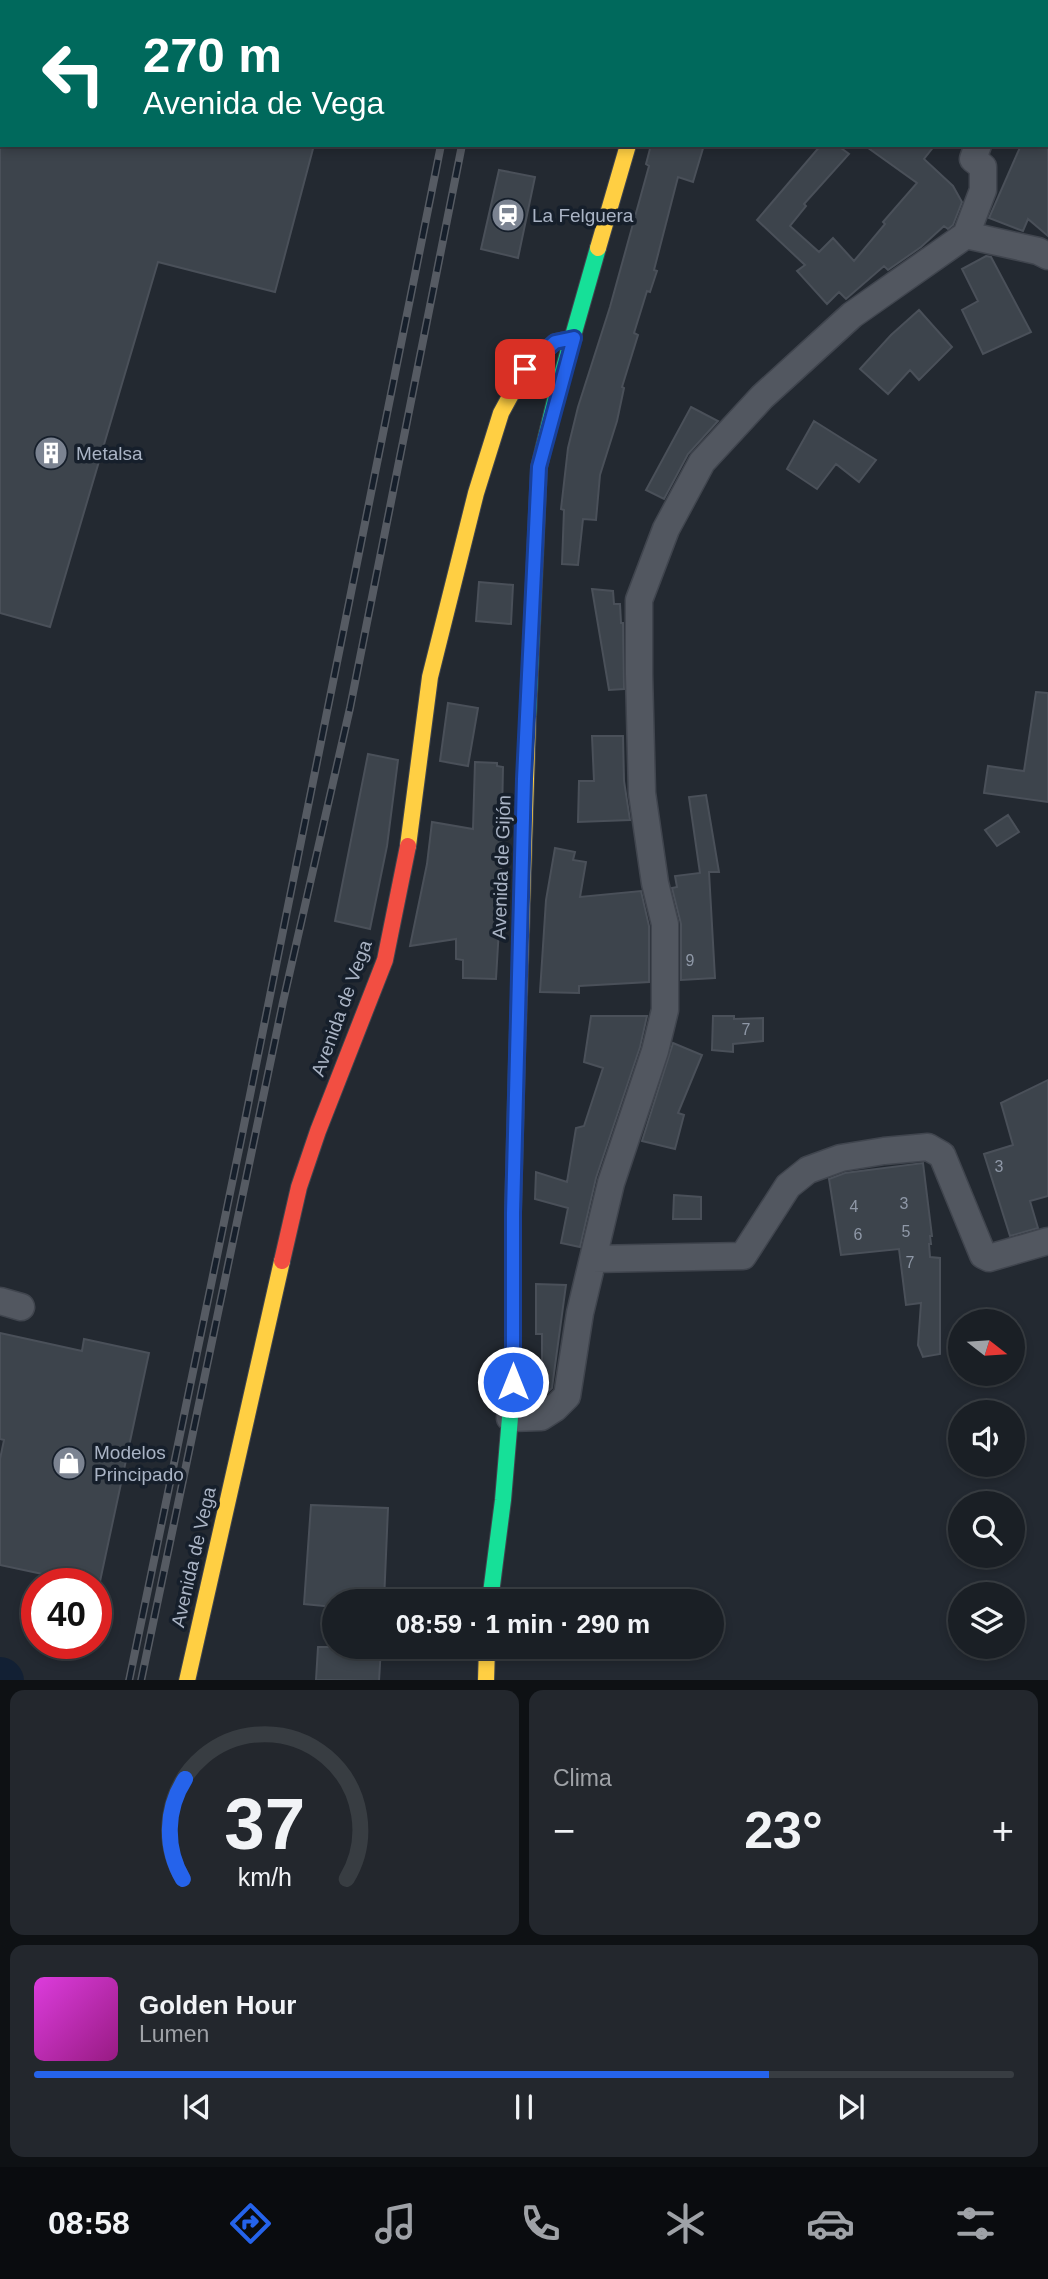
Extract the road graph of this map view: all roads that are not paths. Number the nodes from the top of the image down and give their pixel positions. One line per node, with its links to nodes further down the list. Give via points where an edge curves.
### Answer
1 (627, 147): 5 (street, Avenida de Gijón)
2 (977, 147): 3 (street, via 973,159 983,167 983,190)
3 (966, 235): 4 (street); 7 (street, via 852,315 762,397 710,453 666,529 639,600 642,793 665,924 665,1010 611,1183)
4 (1048, 256)
5 (574, 338): 8 (street, Avenida de Gijón, via 539,467 524,779); 11 (street, Avenida de Vega, via 555,342 525,369 501,413 476,493 430,677 407,860 385,960 299,1187)
6 (1048, 1241): 7 (street, via 989,1258 983,1255 942,1155 928,1147 841,1158 808,1170 788,1186 743,1256)
7 (593, 1259): 8 (street, via 567,1396 541,1417)
8 (510, 1418): 9 (street, Avenida de Gijón)
9 (492, 1589)
10 (487, 1659): 12 (street)
11 (187, 1680)
12 (486, 1680)

